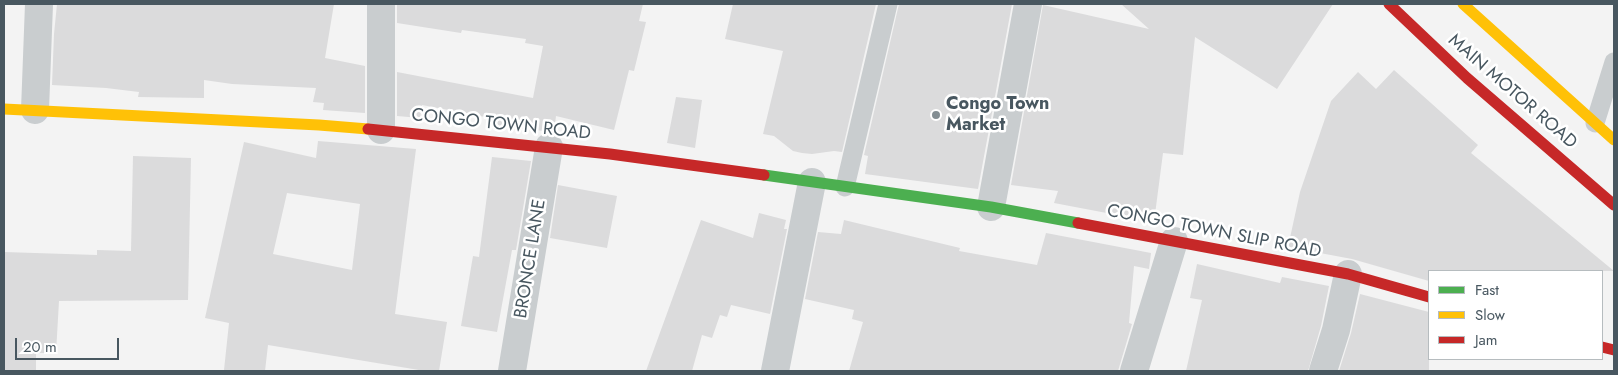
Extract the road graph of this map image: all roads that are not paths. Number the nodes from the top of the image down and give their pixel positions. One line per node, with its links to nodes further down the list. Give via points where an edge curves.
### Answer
1 (39, 4): 9 (street)
2 (381, 4): 11 (street)
3 (888, 4): 15 (lane)
4 (1028, 4): 17 (street)
5 (1389, 4): 16 (main road, MAIN MOTOR ROAD, via 1467,78)
6 (1463, 4): 10 (main road, MAIN MOTOR ROAD)
7 (1614, 62): 10 (lane)
8 (4, 109): 9 (main road, CONGO TOWN ROAD)
9 (35, 110): 11 (main road, CONGO TOWN ROAD)
10 (1595, 123): 12 (main road, MAIN MOTOR ROAD)
11 (381, 130): 13 (main road, CONGO TOWN ROAD)
12 (1614, 140)
13 (549, 147): 14 (main road, CONGO TOWN ROAD); 21 (street, BRONCE LANE)
14 (812, 182): 15 (main road, CONGO TOWN ROAD); 22 (street)
15 (845, 187): 17 (main road, CONGO TOWN ROAD)
16 (1614, 205)
17 (991, 207): 18 (main road, CONGO TOWN SLIP ROAD)
18 (1174, 241): 19 (main road, CONGO TOWN SLIP ROAD); 23 (street)
19 (1348, 274): 20 (main road, CONGO TOWN SLIP ROAD); 24 (street)
20 (1428, 297)
21 (512, 371)
22 (775, 371)
23 (1134, 371)
24 (1323, 371)

